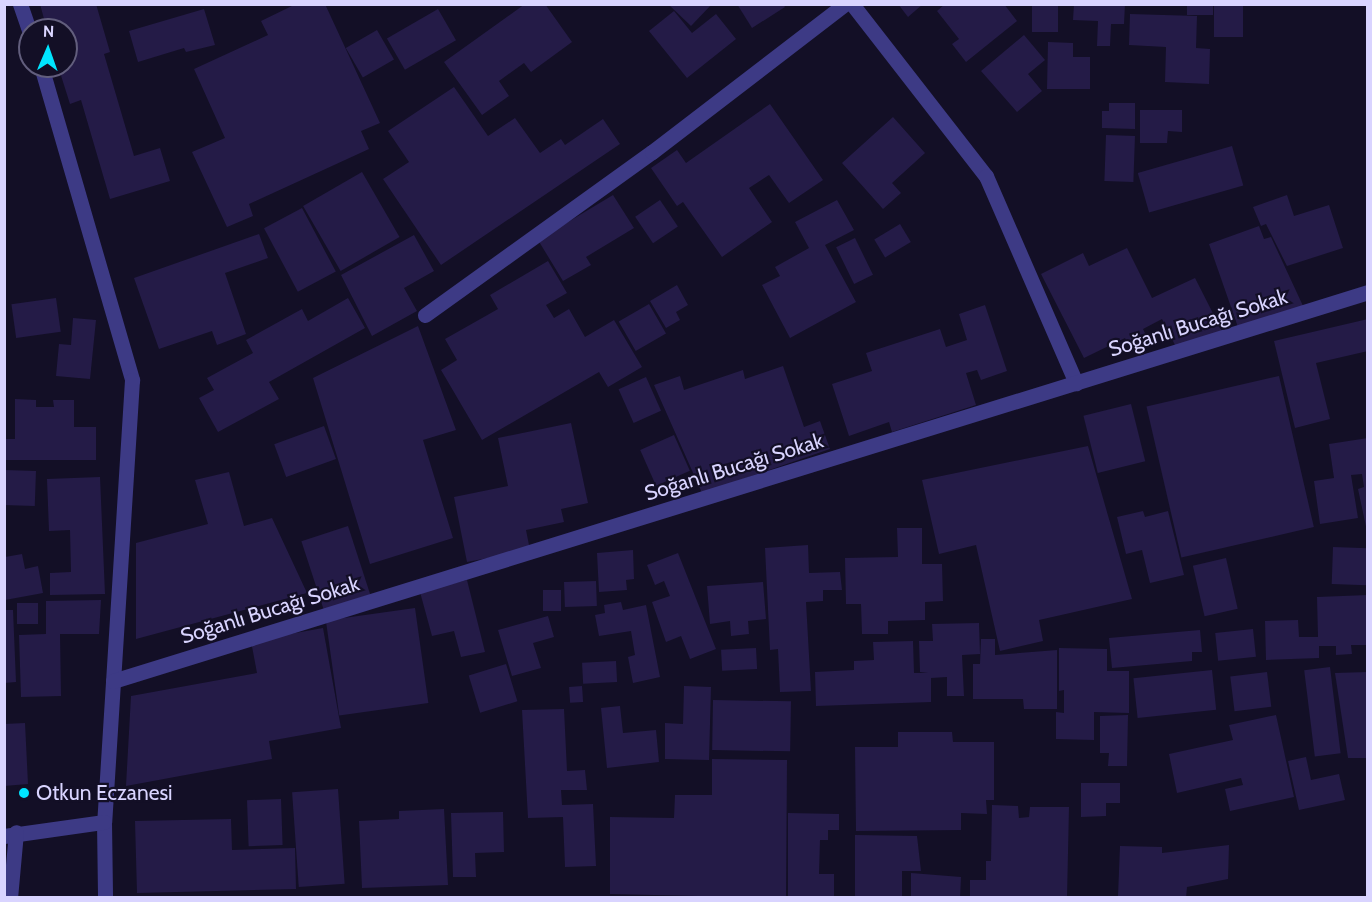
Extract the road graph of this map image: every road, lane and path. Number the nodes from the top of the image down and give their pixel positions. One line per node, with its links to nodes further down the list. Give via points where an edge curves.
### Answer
1 (845, 4): 5 (street, via 652,152)
2 (852, 4): 6 (street, via 986,176)
3 (44, 78): 7 (street, via 132,380)
4 (1368, 292): 6 (street, Soğanlı Bucağı Sokak)
5 (425, 315)
6 (1076, 383): 7 (street, Soğanlı Bucağı Sokak)
7 (113, 681): 8 (street)
8 (104, 822): 9 (street); 11 (street)
9 (10, 834): 10 (street)
10 (10, 897)
11 (105, 897)

